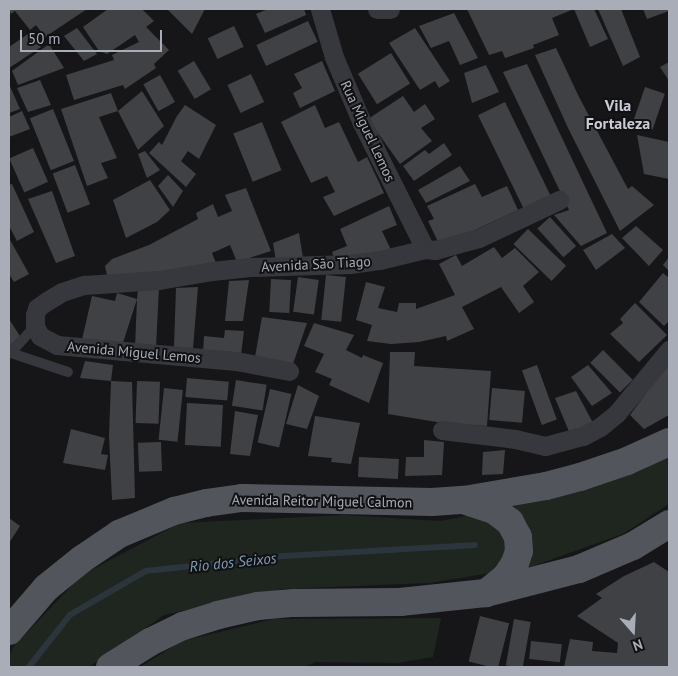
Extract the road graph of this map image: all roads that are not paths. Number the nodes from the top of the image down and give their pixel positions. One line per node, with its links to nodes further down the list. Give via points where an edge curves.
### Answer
1 (320, 9): 5 (street, Rua Miguel Lemos, via 334,57 362,123)
2 (377, 9): 3 (street)
3 (390, 9)
4 (559, 200): 5 (street, Avenida São Tiago, via 479,238 435,250)
5 (425, 249): 6 (street, Avenida São Tiago, via 350,264 212,271 159,280 84,285 62,292 38,308)
6 (35, 326): 8 (street, Avenida Miguel Lemos, via 40,336 57,345 236,361); 9 (lane, via 11,353)
7 (669, 350): 10 (street, via 617,413 582,436 545,446 515,438)
8 (289, 371)
9 (68, 372)
10 (442, 430)
11 (668, 443): 12 (main road, Avenida Reitor Miguel Calmon, via 580,478)
12 (464, 500): 14 (main road, via 494,510 510,522 518,537 519,551 515,563 506,577); 15 (main road, Avenida Reitor Miguel Calmon, via 242,498 174,512 119,534 82,559 46,588)
13 (669, 524): 14 (main road, via 633,546 580,569)
14 (486, 593): 16 (main road, via 400,602 258,606 183,626)
15 (9, 631)
16 (110, 667)

